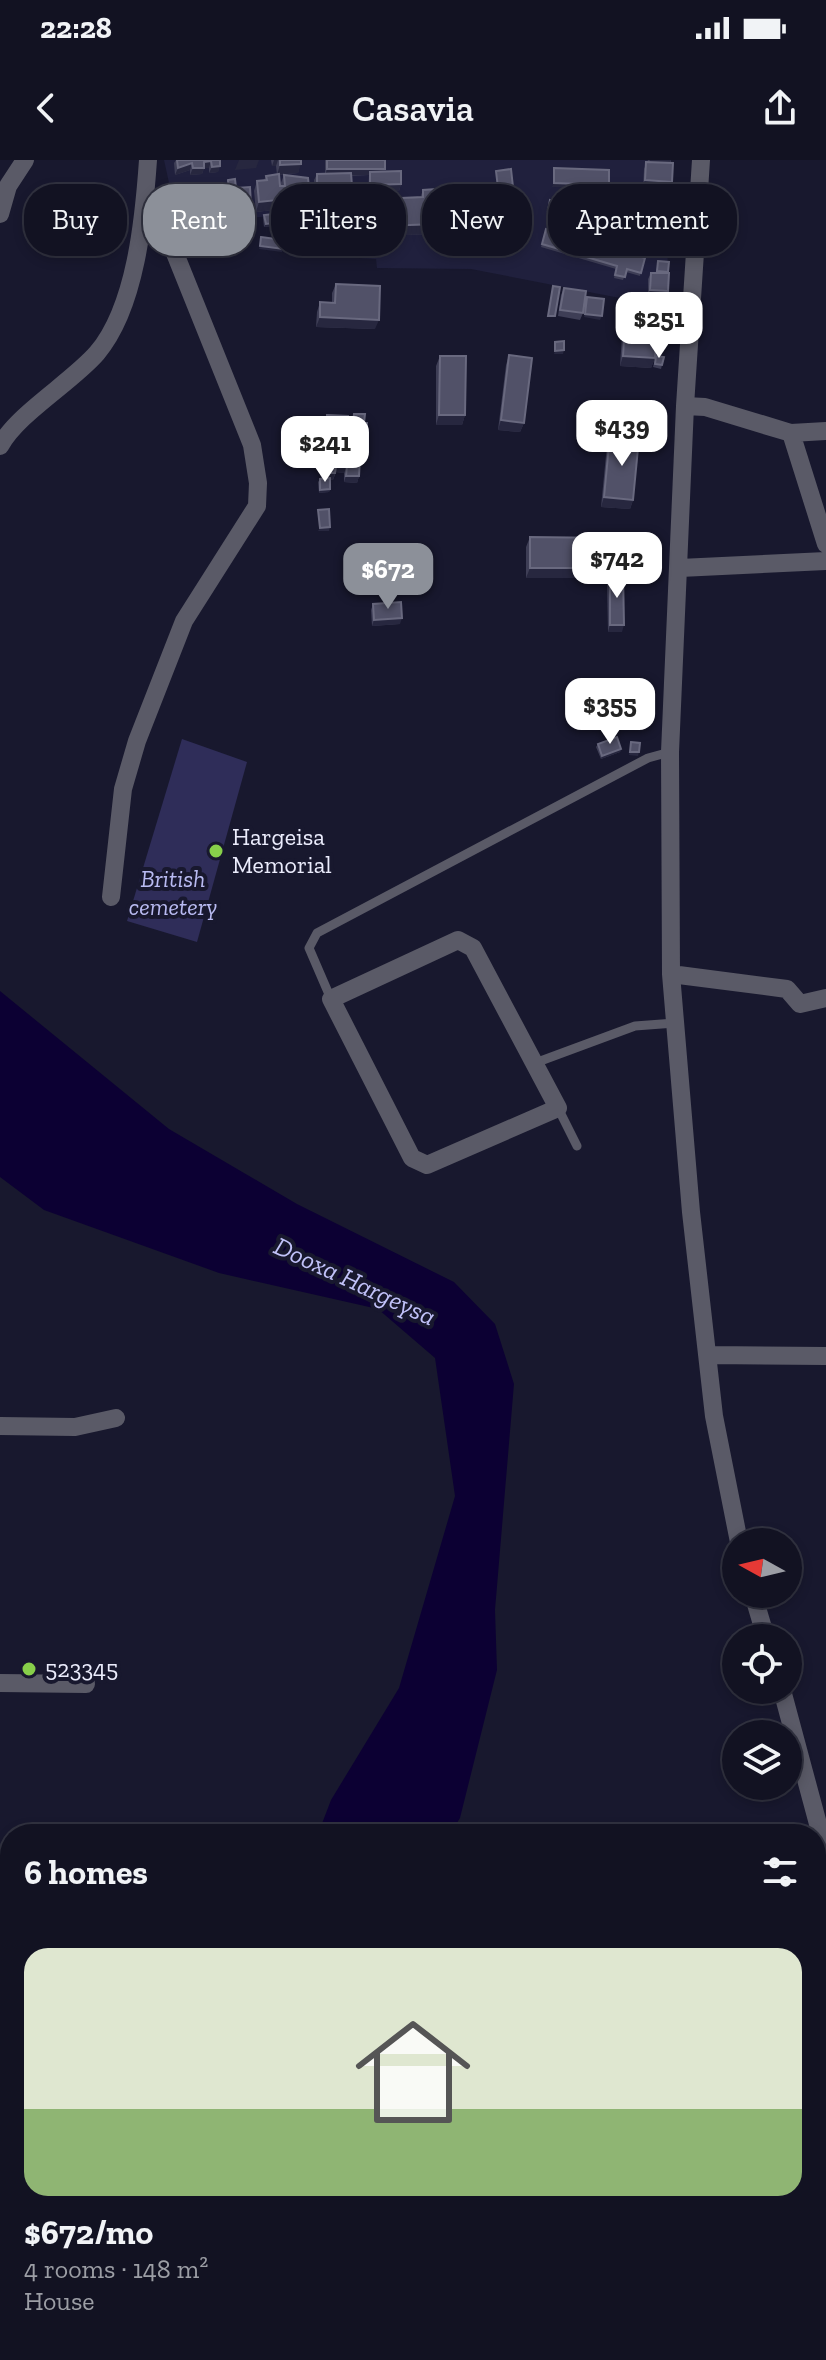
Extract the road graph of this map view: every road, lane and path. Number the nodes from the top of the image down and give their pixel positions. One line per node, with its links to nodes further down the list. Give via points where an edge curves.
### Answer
1 (25, 160): 5 (street, via 8,186)
2 (148, 160): 4 (street)
3 (701, 160): 8 (street)
4 (147, 184)
5 (0, 214)
6 (143, 217): 11 (street, via 118,318 98,352)
7 (176, 256): 16 (street, via 252,445 257,506 184,621 137,741 123,789)
8 (685, 406): 10 (street); 14 (street)
9 (826, 431): 10 (street)
10 (791, 433): 12 (street)
11 (0, 446)
12 (826, 544)
13 (826, 561): 14 (street)
14 (680, 568): 15 (street)
15 (670, 752): 17 (street); 19 (lane, via 648,758 317,933 309,948)
16 (111, 897)
17 (671, 974): 18 (street, via 787,989 800,1004); 20 (street)
18 (826, 998)
19 (331, 999): 21 (street, via 450,941 466,941); 22 (street, via 418,1163 439,1162)
20 (675, 1023): 21 (lane, via 635,1026); 24 (street)
21 (535, 1063): 22 (street)
22 (558, 1108): 23 (lane)
23 (577, 1146)
24 (707, 1355): 25 (street); 28 (street)
25 (826, 1356)
26 (116, 1418): 27 (street, via 75,1427)
27 (0, 1426)
28 (736, 1528)
29 (0, 1683): 30 (street)
30 (86, 1684)
31 (786, 1704): 32 (street)
32 (818, 1824)

